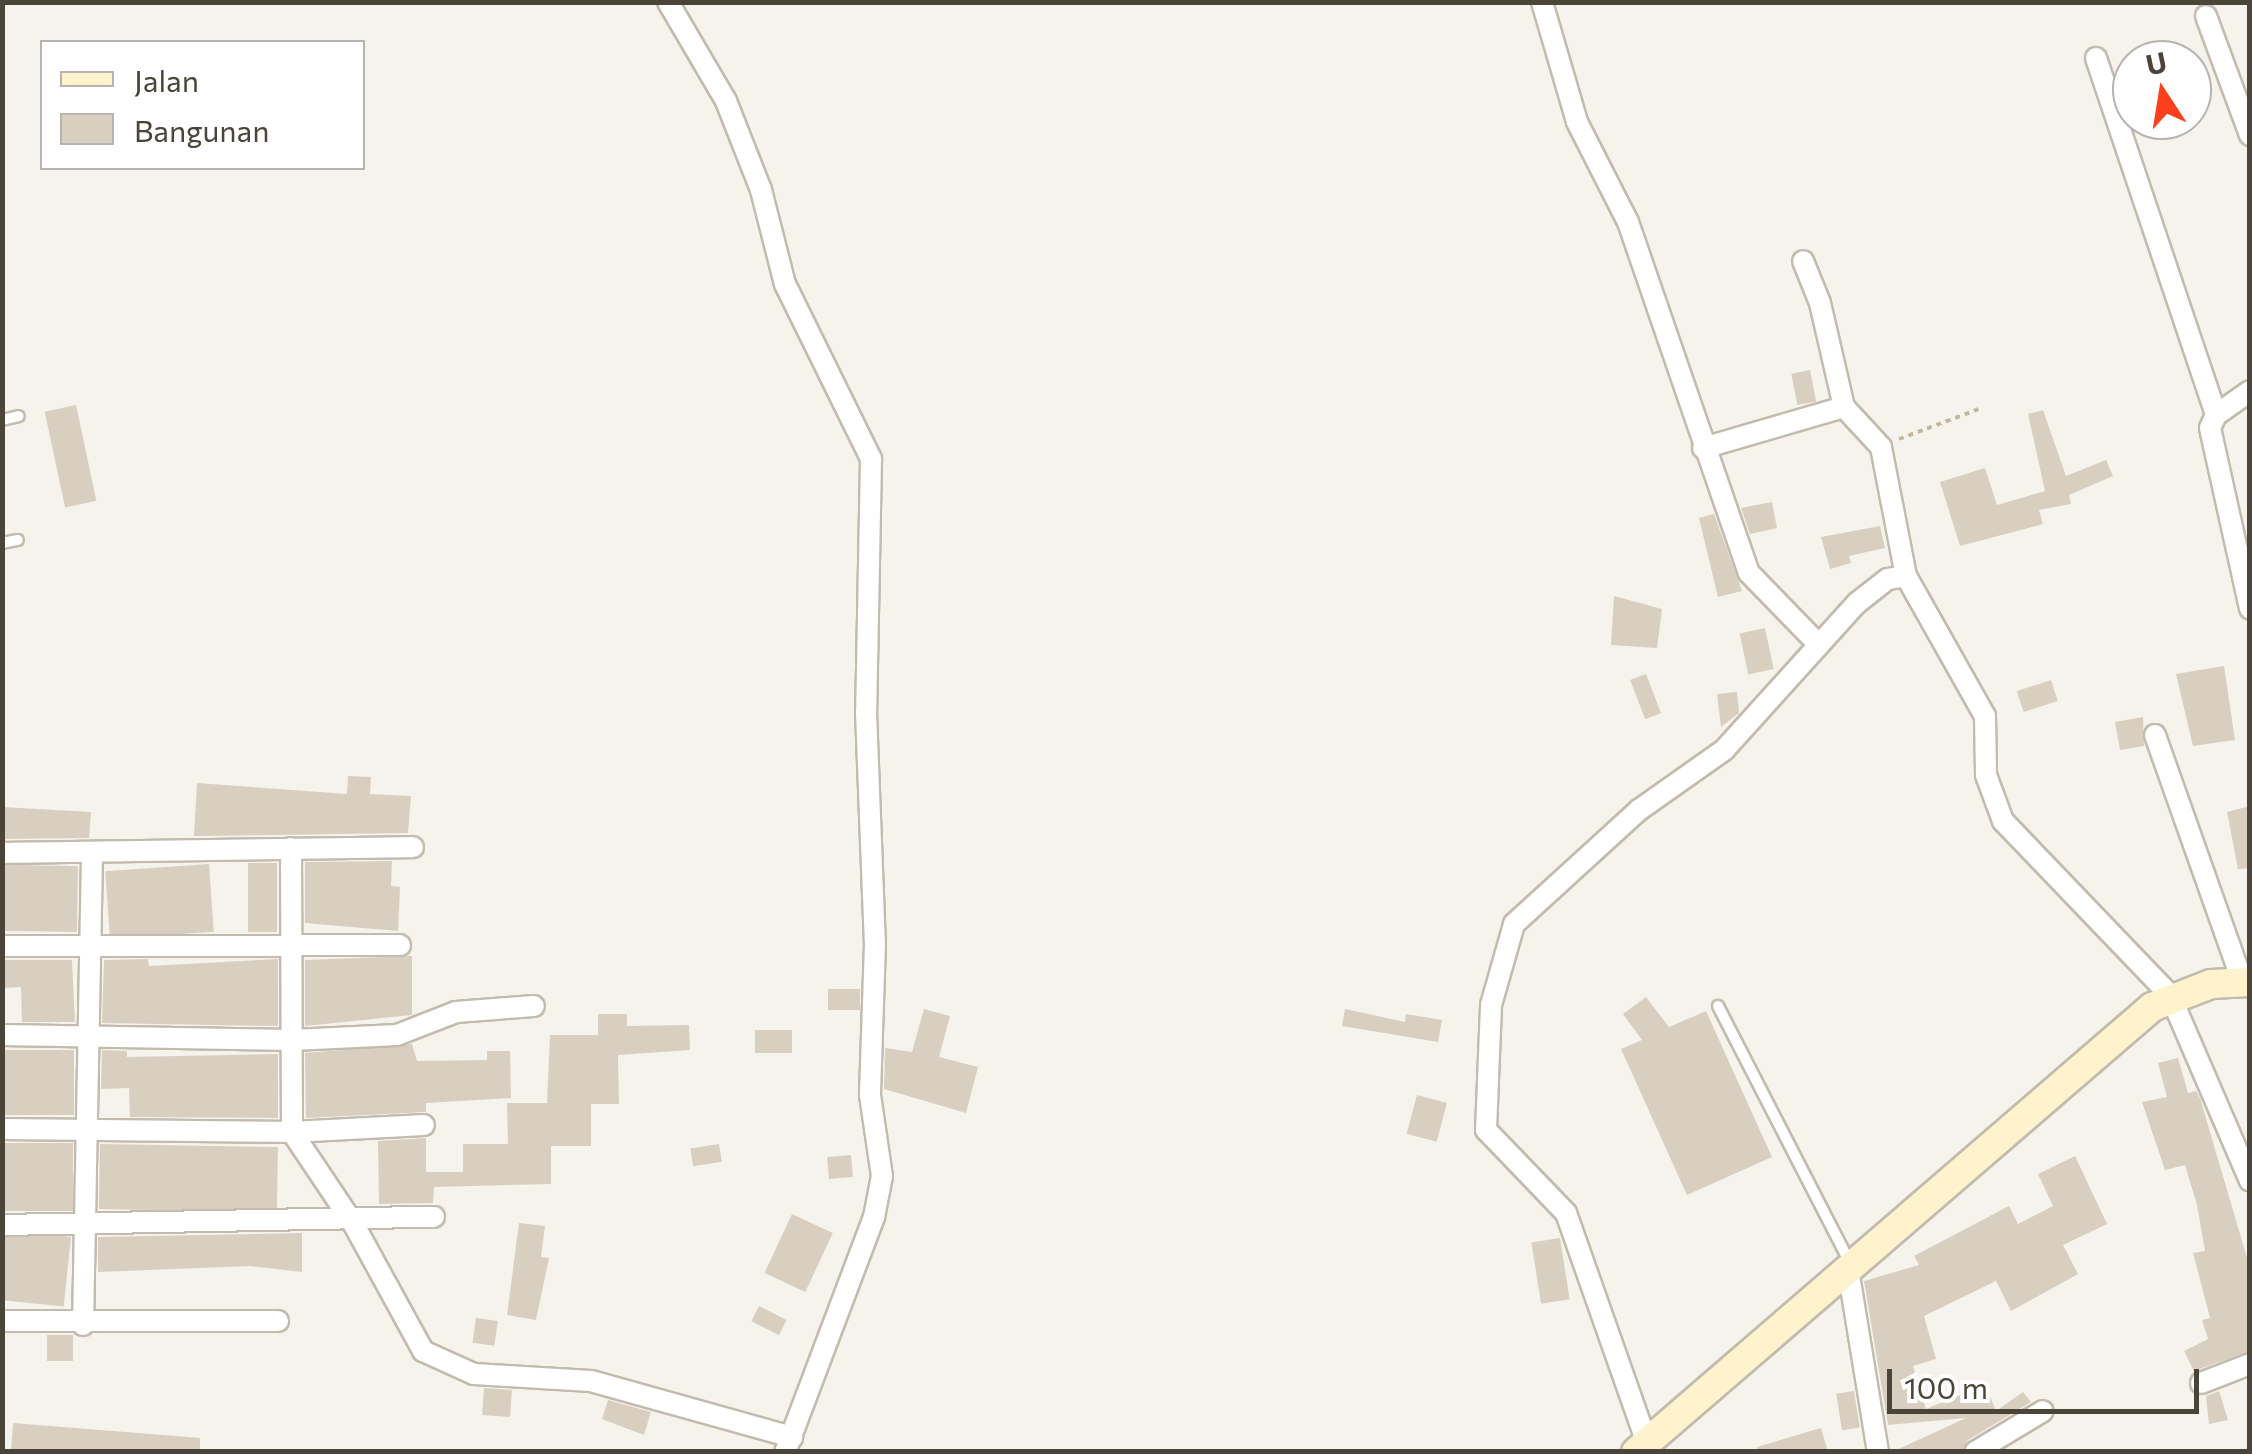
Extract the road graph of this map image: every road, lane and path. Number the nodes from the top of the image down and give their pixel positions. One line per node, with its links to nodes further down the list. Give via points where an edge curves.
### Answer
1 (668, 2): 52 (street, via 726,101 761,190 786,284 871,459 866,712 876,944 870,1096 882,1176 874,1217)
2 (1542, 2): 14 (street, via 1577,122 1628,222)
3 (2206, 16): 5 (street)
4 (2096, 58): 10 (street)
5 (2250, 136)
6 (1803, 262): 8 (street, via 1820,303)
7 (2250, 391): 10 (street)
8 (1844, 407): 13 (street); 14 (street)
9 (1979, 409): 13 (path)
10 (2216, 415): 18 (street, via 2212,442)
11 (19, 416): 12 (lane)
12 (2, 420)
13 (1881, 447): 17 (street)
14 (1703, 448): 19 (street, via 1750,573)
15 (18, 540): 16 (lane)
16 (2, 543)
17 (1906, 576): 19 (street, via 1872,590); 30 (street, via 1985,716 1986,775 2003,821)
18 (2250, 609)
19 (1820, 646): 53 (street, via 1724,750 1639,810 1514,924 1491,1005 1486,1130 1566,1213)
20 (2154, 735): 29 (street)
21 (412, 847): 22 (street)
22 (291, 848): 24 (street); 25 (street)
23 (2, 853): 24 (street)
24 (92, 853): 28 (street)
25 (295, 944): 27 (street); 28 (street); 35 (street)
26 (2, 946): 28 (street)
27 (400, 946)
28 (92, 948): 34 (street)
29 (2246, 982): 30 (street)
30 (2170, 996): 40 (street); 45 (street, via 2073,1072)
31 (534, 1006): 35 (street, via 456,1012 397,1034)
32 (1718, 1006): 45 (lane)
33 (2, 1035): 34 (street)
34 (88, 1036): 35 (street); 38 (street)
35 (294, 1040): 39 (street)
36 (424, 1125): 39 (street)
37 (2, 1129): 38 (street)
38 (89, 1130): 39 (street); 44 (street)
39 (292, 1132): 42 (street)
40 (2250, 1182)
41 (434, 1217): 42 (street)
42 (353, 1223): 44 (street); 52 (street, via 413,1336 433,1359 474,1374 616,1386)
43 (2, 1225): 44 (street)
44 (86, 1226): 48 (street)
45 (1851, 1272): 53 (street); 54 (street)
46 (2, 1321): 48 (street)
47 (278, 1321): 48 (street)
48 (83, 1325)
49 (2250, 1364): 50 (street)
50 (2201, 1384)
51 (2043, 1411): 55 (street)
52 (788, 1444)
53 (1641, 1447)
54 (1878, 1452)
55 (1974, 1452)

